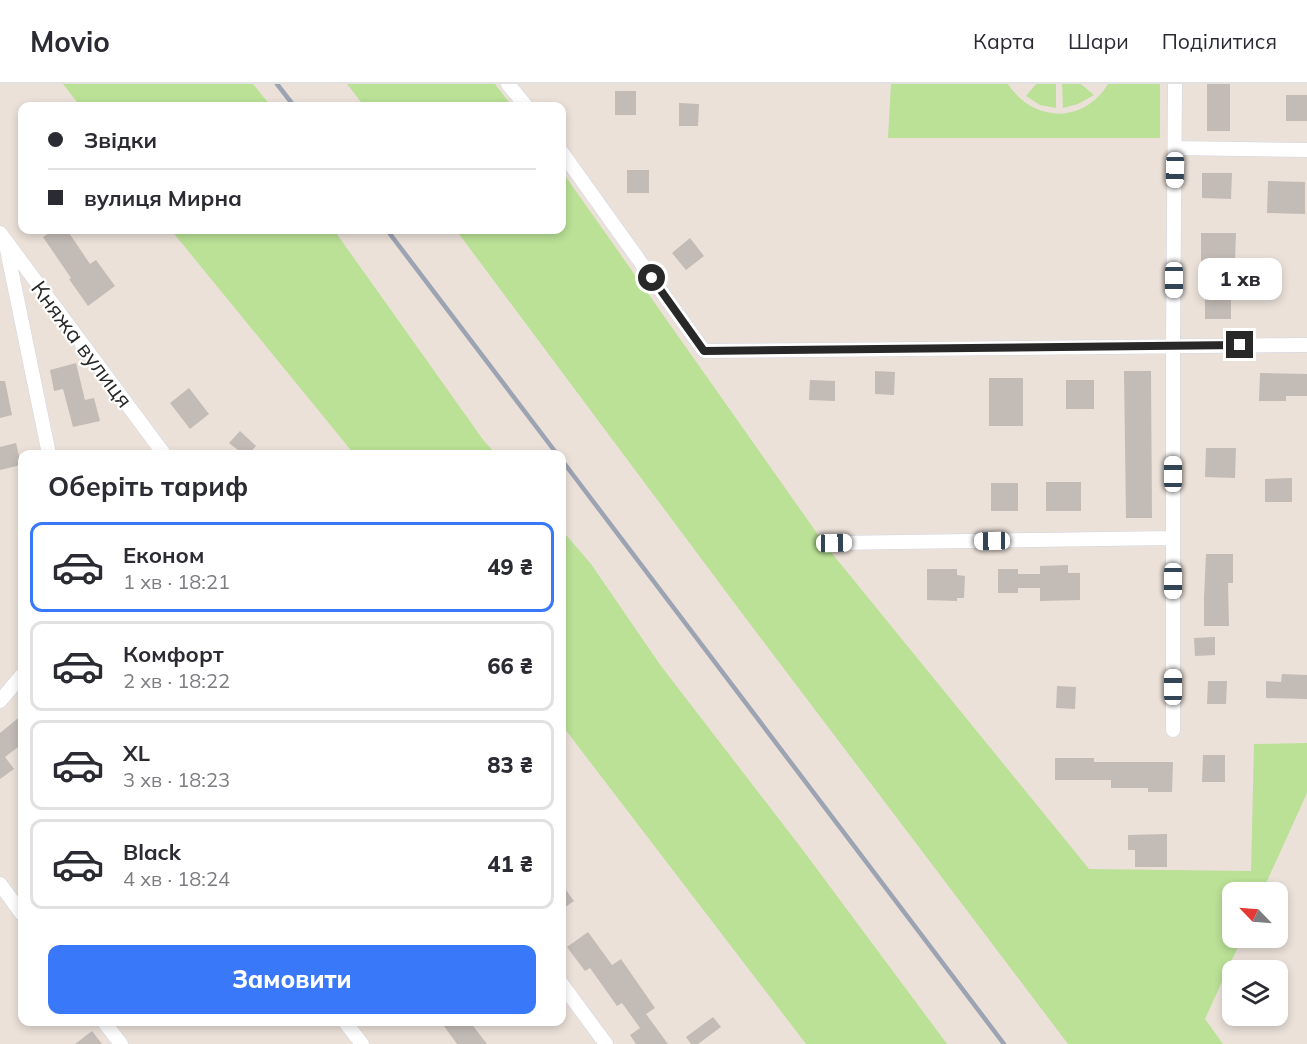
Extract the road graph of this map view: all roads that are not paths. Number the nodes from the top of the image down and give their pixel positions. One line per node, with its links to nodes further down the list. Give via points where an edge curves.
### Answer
1 (508, 84): 3 (street)
2 (1175, 84): 4 (street)
3 (523, 102)
4 (1175, 148): 5 (street); 9 (street)
5 (1307, 150)
6 (566, 158): 9 (street, via 704,351)
7 (2, 236): 10 (street); 11 (street, Княжа вулиця)
8 (1307, 345): 9 (street)
9 (1173, 346): 12 (street)
10 (48, 450)
11 (161, 450)
12 (1173, 538): 13 (street); 16 (street)
13 (834, 543)
14 (18, 680): 15 (street)
15 (0, 701)
16 (1173, 730)
17 (0, 884): 18 (street)
18 (18, 909)
19 (566, 990): 24 (street)
20 (107, 1026): 22 (street)
21 (348, 1026): 23 (street)
22 (121, 1044)
23 (362, 1044)
24 (606, 1044)

